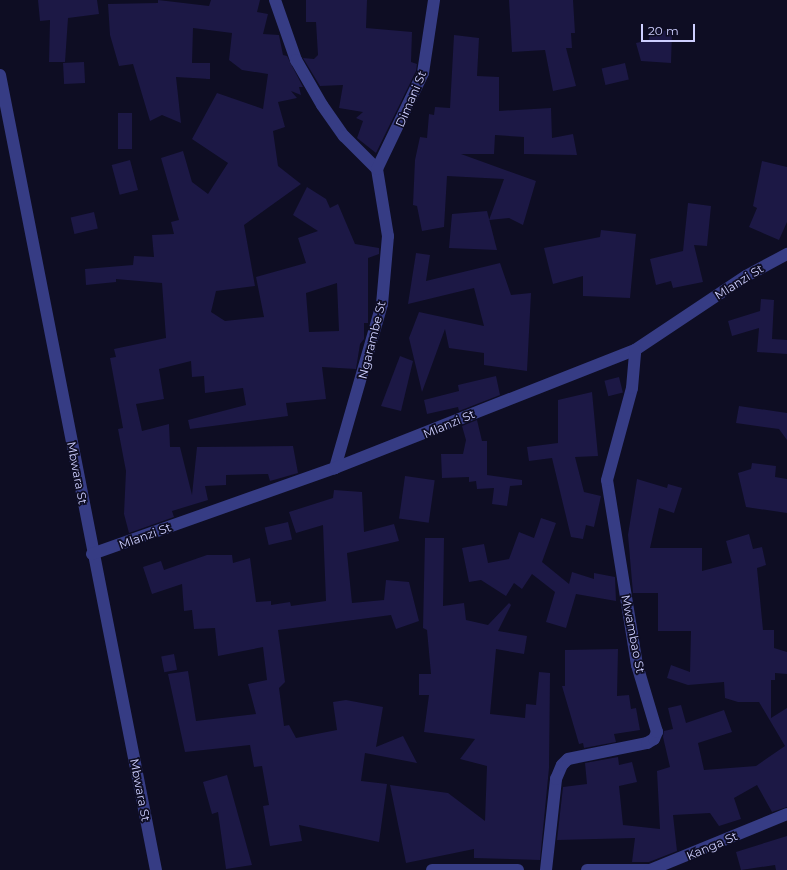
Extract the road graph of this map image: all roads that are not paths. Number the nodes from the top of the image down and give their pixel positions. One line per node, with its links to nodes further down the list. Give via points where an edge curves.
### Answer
1 (275, 0): 4 (street, via 296,60 322,105 344,136)
2 (434, 0): 4 (street, Dimani St, via 423,73)
3 (0, 75): 8 (street, Mbwara St)
4 (377, 169): 7 (street, Ngarambe St, via 388,236 382,304)
5 (787, 254): 6 (street, Mlanzi St, via 746,276)
6 (635, 350): 7 (street, Mlanzi St); 13 (street, Mwambao St, via 632,388 607,480 637,665 657,732 654,740 647,743 568,759 562,765 556,779)
7 (335, 468): 8 (street, Mlanzi St)
8 (92, 554): 10 (street, Mbwara St)
9 (787, 814): 15 (street, Kanga St)
10 (156, 870)
11 (432, 870): 12 (street)
12 (518, 870)
13 (546, 870)
14 (587, 870): 15 (street, Kanga St)
15 (650, 870)

